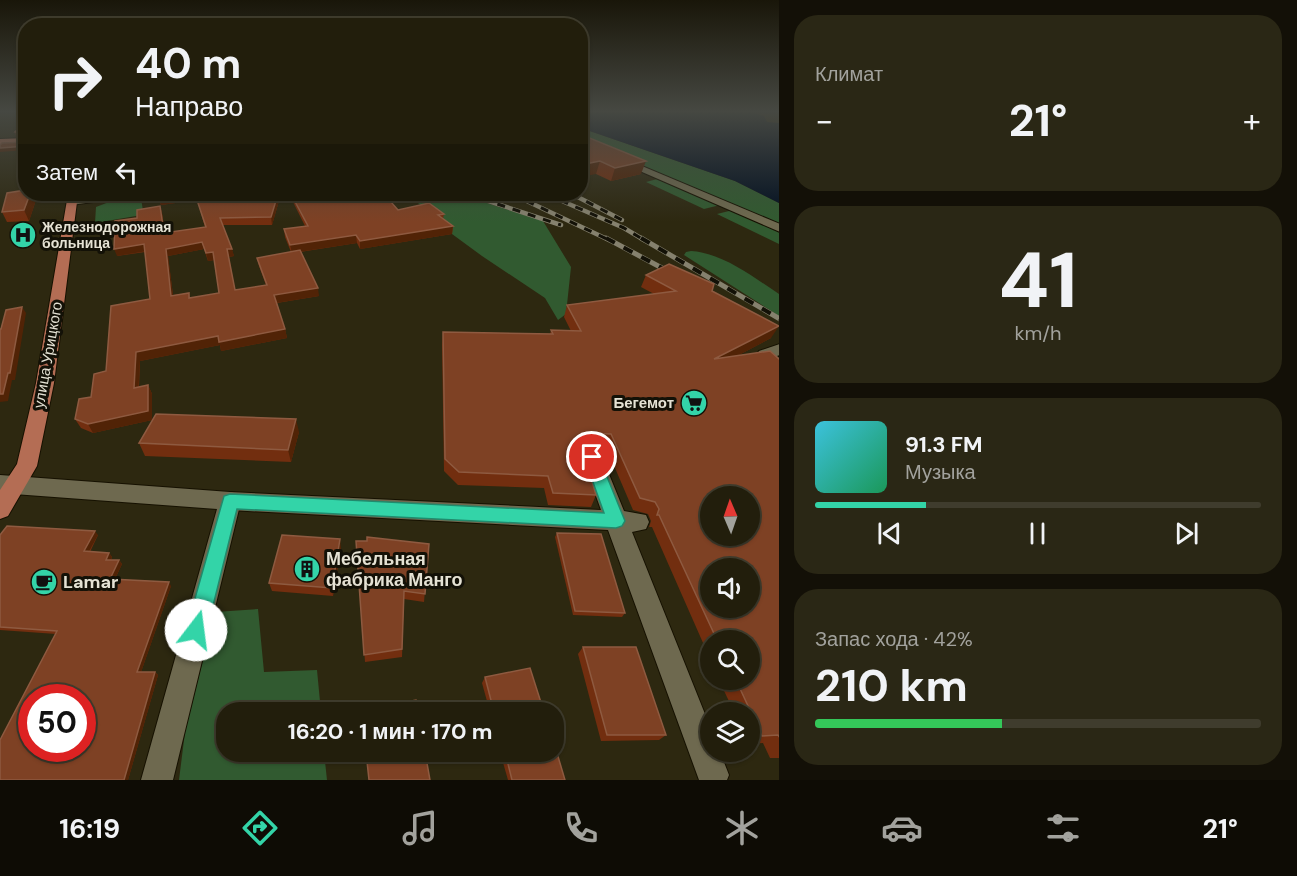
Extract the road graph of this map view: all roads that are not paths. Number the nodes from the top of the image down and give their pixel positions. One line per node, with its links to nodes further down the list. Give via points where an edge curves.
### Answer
1 (595, 148): 3 (street)
2 (72, 201): 7 (main road, улица Урицкого, via 45,383 27,465)
3 (779, 229)
4 (779, 349): 5 (street, via 765,355)
5 (779, 367)
6 (592, 457): 10 (street)
7 (8, 484): 8 (street); 9 (main road, улица Урицкого)
8 (230, 501): 10 (street); 12 (street)
9 (0, 508)
10 (627, 522): 11 (street)
11 (713, 775)
12 (157, 780)

